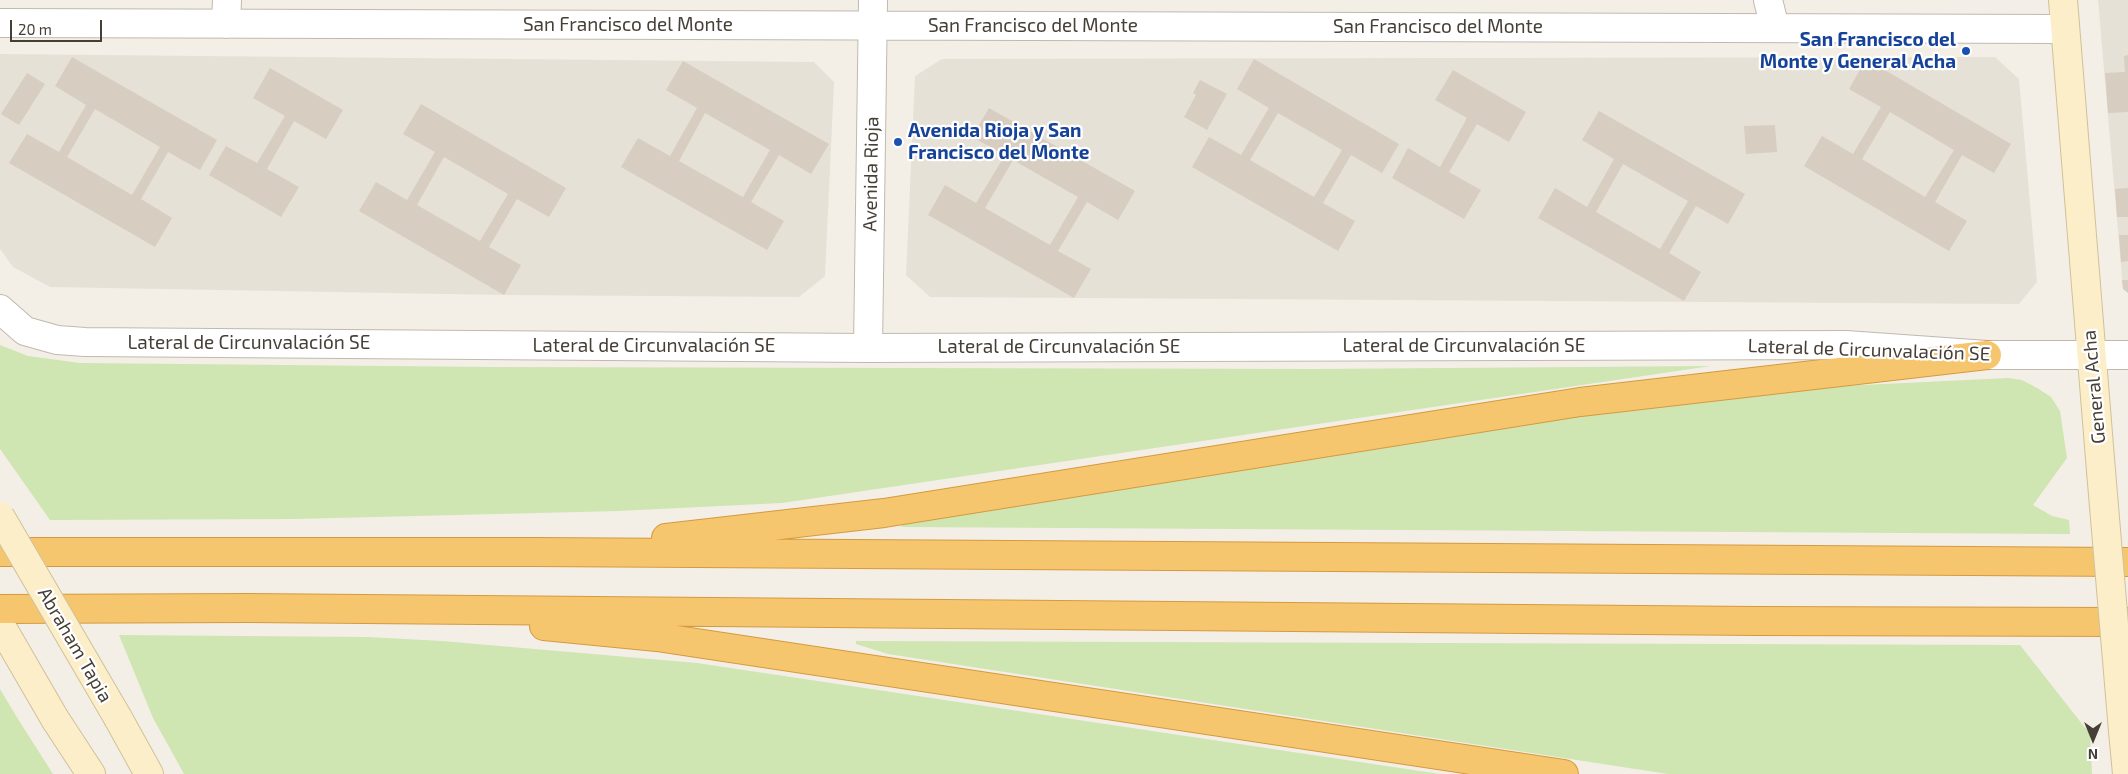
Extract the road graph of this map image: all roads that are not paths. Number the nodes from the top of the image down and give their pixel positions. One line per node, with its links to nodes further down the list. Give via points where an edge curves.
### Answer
1 (1768, 0): 6 (street)
2 (2063, 0): 7 (main road, General Acha)
3 (226, 12): 4 (street, San Francisco del Monte); 5 (street, San Francisco del Monte)
4 (874, 13): 6 (street, San Francisco del Monte); 9 (street, Avenida Rioja)
5 (0, 23)
6 (1775, 28): 7 (street, San Francisco del Monte)
7 (2065, 29): 11 (main road, General Acha)
8 (0, 309): 9 (street, Lateral de Circunvalación SE, via 25,331 57,340 85,342)
9 (868, 348): 10 (street, Lateral de Circunvalación SE, via 1846,345)
10 (1987, 355): 11 (street, Lateral de Circunvalación SE); 15 (highway, via 1580,402 884,513)
11 (2092, 355): 12 (street, Lateral de Circunvalación SE); 24 (main road, General Acha, bridge)
12 (2128, 356)
13 (0, 516): 22 (main road, Abraham Tapia, bridge)
14 (0, 552): 15 (highway)
15 (536, 552): 16 (highway)
16 (2128, 562)
17 (248, 608): 18 (highway); 19 (highway); 23 (highway, via 519,624 657,637)
18 (0, 609)
19 (2128, 622)
20 (0, 624): 21 (main road)
21 (91, 774)
22 (149, 774)
23 (1564, 774)
24 (2127, 774)

